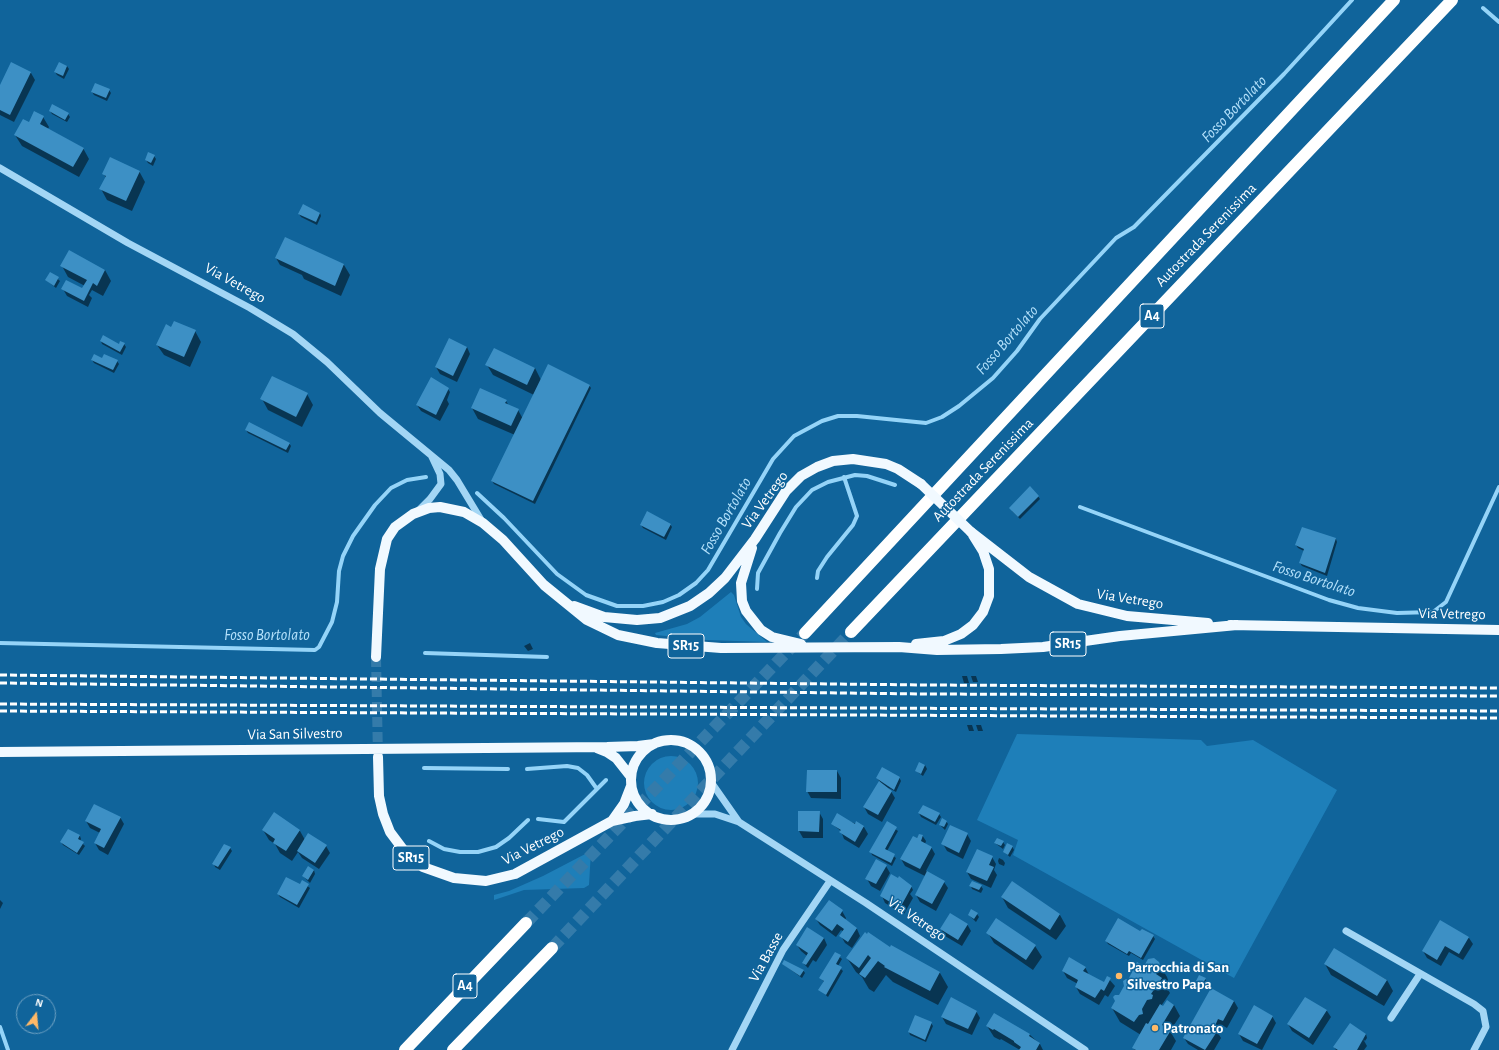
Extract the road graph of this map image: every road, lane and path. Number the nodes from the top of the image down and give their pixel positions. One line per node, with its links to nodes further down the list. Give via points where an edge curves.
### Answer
1 (1394, 0): 13 (highway, Autostrada Serenissima / A4)
2 (1452, 0): 12 (highway, Autostrada Serenissima / A4)
3 (0, 168): 4 (street, Via Vetrego, via 122,240 250,308 293,334)
4 (432, 457): 5 (street, Via Vetrego, via 440,474 441,484); 6 (street, Via Vetrego, via 457,480)
5 (418, 512): 6 (main road, Via Vetrego / SR15, via 440,507 453,509 473,516); 16 (main road, Via Vetrego / SR15, via 395,527 386,539 383,549)
6 (483, 523): 9 (main road, Via Vetrego / SR15)
7 (971, 532): 8 (main road, Via Vetrego / SR15, bridge, via 921,484 898,469 886,464 853,459 833,461 801,476 775,507); 10 (main road, Via Vetrego / SR15, via 1029,577 1078,604 1127,616); 15 (main road, SR15, via 986,559 990,576 989,596 979,618 953,638)
8 (755, 539): 9 (main road, Via Vetrego / SR15, via 718,585 700,600 660,618 615,619 594,615); 14 (main road, SR15, via 741,583 742,601 750,618 772,637)
9 (562, 601): 14 (main road, Via Vetrego / SR15, via 599,627 657,643 721,648)
10 (1237, 625): 11 (main road, Via Vetrego / SR15); 15 (main road, Via Vetrego / SR15, via 1120,636 1043,647 937,650)
11 (1499, 630)
12 (851, 632)
13 (804, 633)
14 (822, 647): 15 (main road, Via Vetrego / SR15)
15 (899, 647)
16 (376, 657)
17 (654, 744): 18 (main road, Via San Silvestro); 21 (main road, Via Vetrego / SR15, via 638,758); 22 (main road, Via Vetrego, via 667,740 681,741 693,746 703,756 709,768)
18 (591, 746): 19 (main road, Via San Silvestro); 21 (main road, Via San Silvestro, via 616,758)
19 (0, 752)
20 (378, 757): 25 (main road, Via Vetrego / SR15, via 379,796 390,832 408,856 423,867 441,874 471,881 502,878 515,874)
21 (631, 782): 23 (main road, via 639,802); 25 (main road, Via Vetrego / SR15, via 624,804)
22 (711, 782): 24 (main road, via 708,795 701,806); 26 (street, Via Vetrego)
23 (652, 814): 24 (main road, Via Vetrego / SR15, via 664,819 678,819); 25 (main road, Via Vetrego / SR15)
24 (691, 814): 26 (street, Via Vetrego, via 715,814)
25 (612, 822)
26 (739, 822): 27 (street, Via Vetrego)
27 (830, 881): 33 (street, Via Vetrego, via 922,940); 37 (street, Via Basse, via 783,950)
28 (526, 923): 35 (highway, A4)
29 (1346, 931): 31 (street)
30 (552, 948): 36 (highway, A4)
31 (1420, 974): 32 (street); 34 (street, via 1483,1011 1486,1027)
32 (1391, 1018)
33 (1075, 1047): 38 (street, Via Vetrego)
34 (1476, 1049)
35 (405, 1050)
36 (453, 1050)
37 (732, 1050)
38 (1086, 1050)

